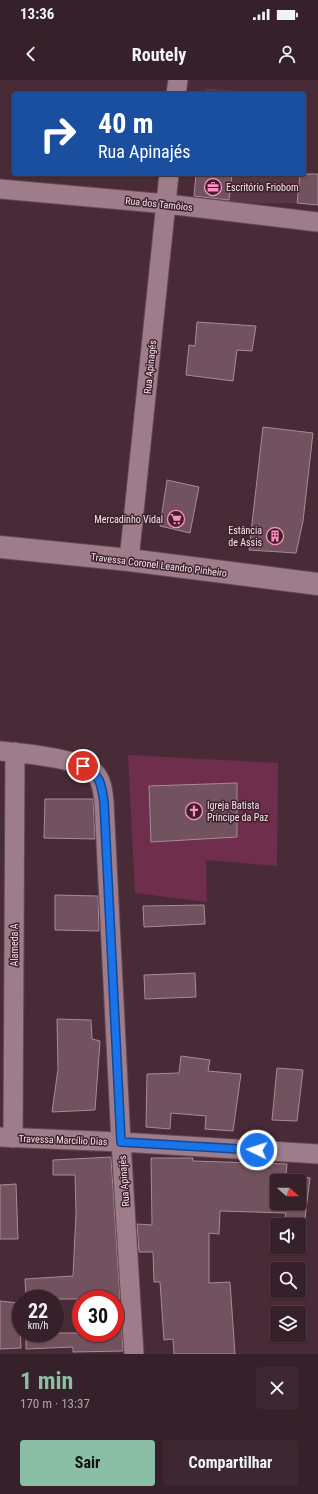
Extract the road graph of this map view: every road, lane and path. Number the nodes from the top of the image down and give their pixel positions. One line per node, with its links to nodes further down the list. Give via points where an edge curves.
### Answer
1 (178, 80): 2 (street)
2 (176, 92)
3 (170, 176): 5 (street, Rua Apinagés)
4 (0, 189): 5 (street, Rua dos Tamôios)
5 (167, 204): 6 (street, Rua dos Tamôios); 8 (street, Rua Apinagés)
6 (318, 222)
7 (0, 547): 8 (street, Travessa Coronel Leandro Pinheiro)
8 (129, 560): 9 (street, Travessa Coronel Leandro Pinheiro)
9 (318, 584)
10 (8, 752): 11 (street, Alameda A); 12 (street, Rua Apinajés, via 68,761 83,766 95,773 101,784)
11 (6, 1137): 12 (street, Travessa Marcílio Dias)
12 (121, 1142): 13 (street, Travessa Marcílio Dias); 14 (street, Rua Apinajés)
13 (318, 1154)
14 (134, 1354)

